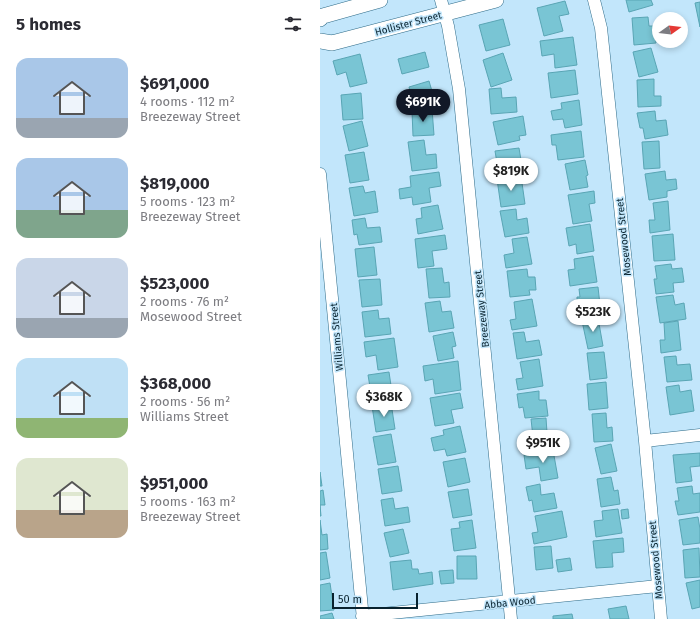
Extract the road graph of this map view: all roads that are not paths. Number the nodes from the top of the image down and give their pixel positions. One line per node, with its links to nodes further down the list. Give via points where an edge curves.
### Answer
1 (380, 0): 5 (street)
2 (496, 0): 4 (street, Hollister Street)
3 (594, 0): 9 (street, Mosewood Street, via 601,28)
4 (443, 7): 6 (street, Hollister Street, via 332,43); 11 (street, Breezeway Street, via 459,89)
5 (320, 18)
6 (320, 41)
7 (320, 174): 12 (street, Williams Street)
8 (700, 435): 9 (street)
9 (645, 441): 10 (street, Mosewood Street)
10 (658, 586): 11 (street, Abba Wood); 14 (street, Mosewood Street)
11 (510, 602): 12 (street, Abba Wood); 13 (street, Breezeway Street)
12 (362, 618)
13 (511, 619)
14 (661, 619)

